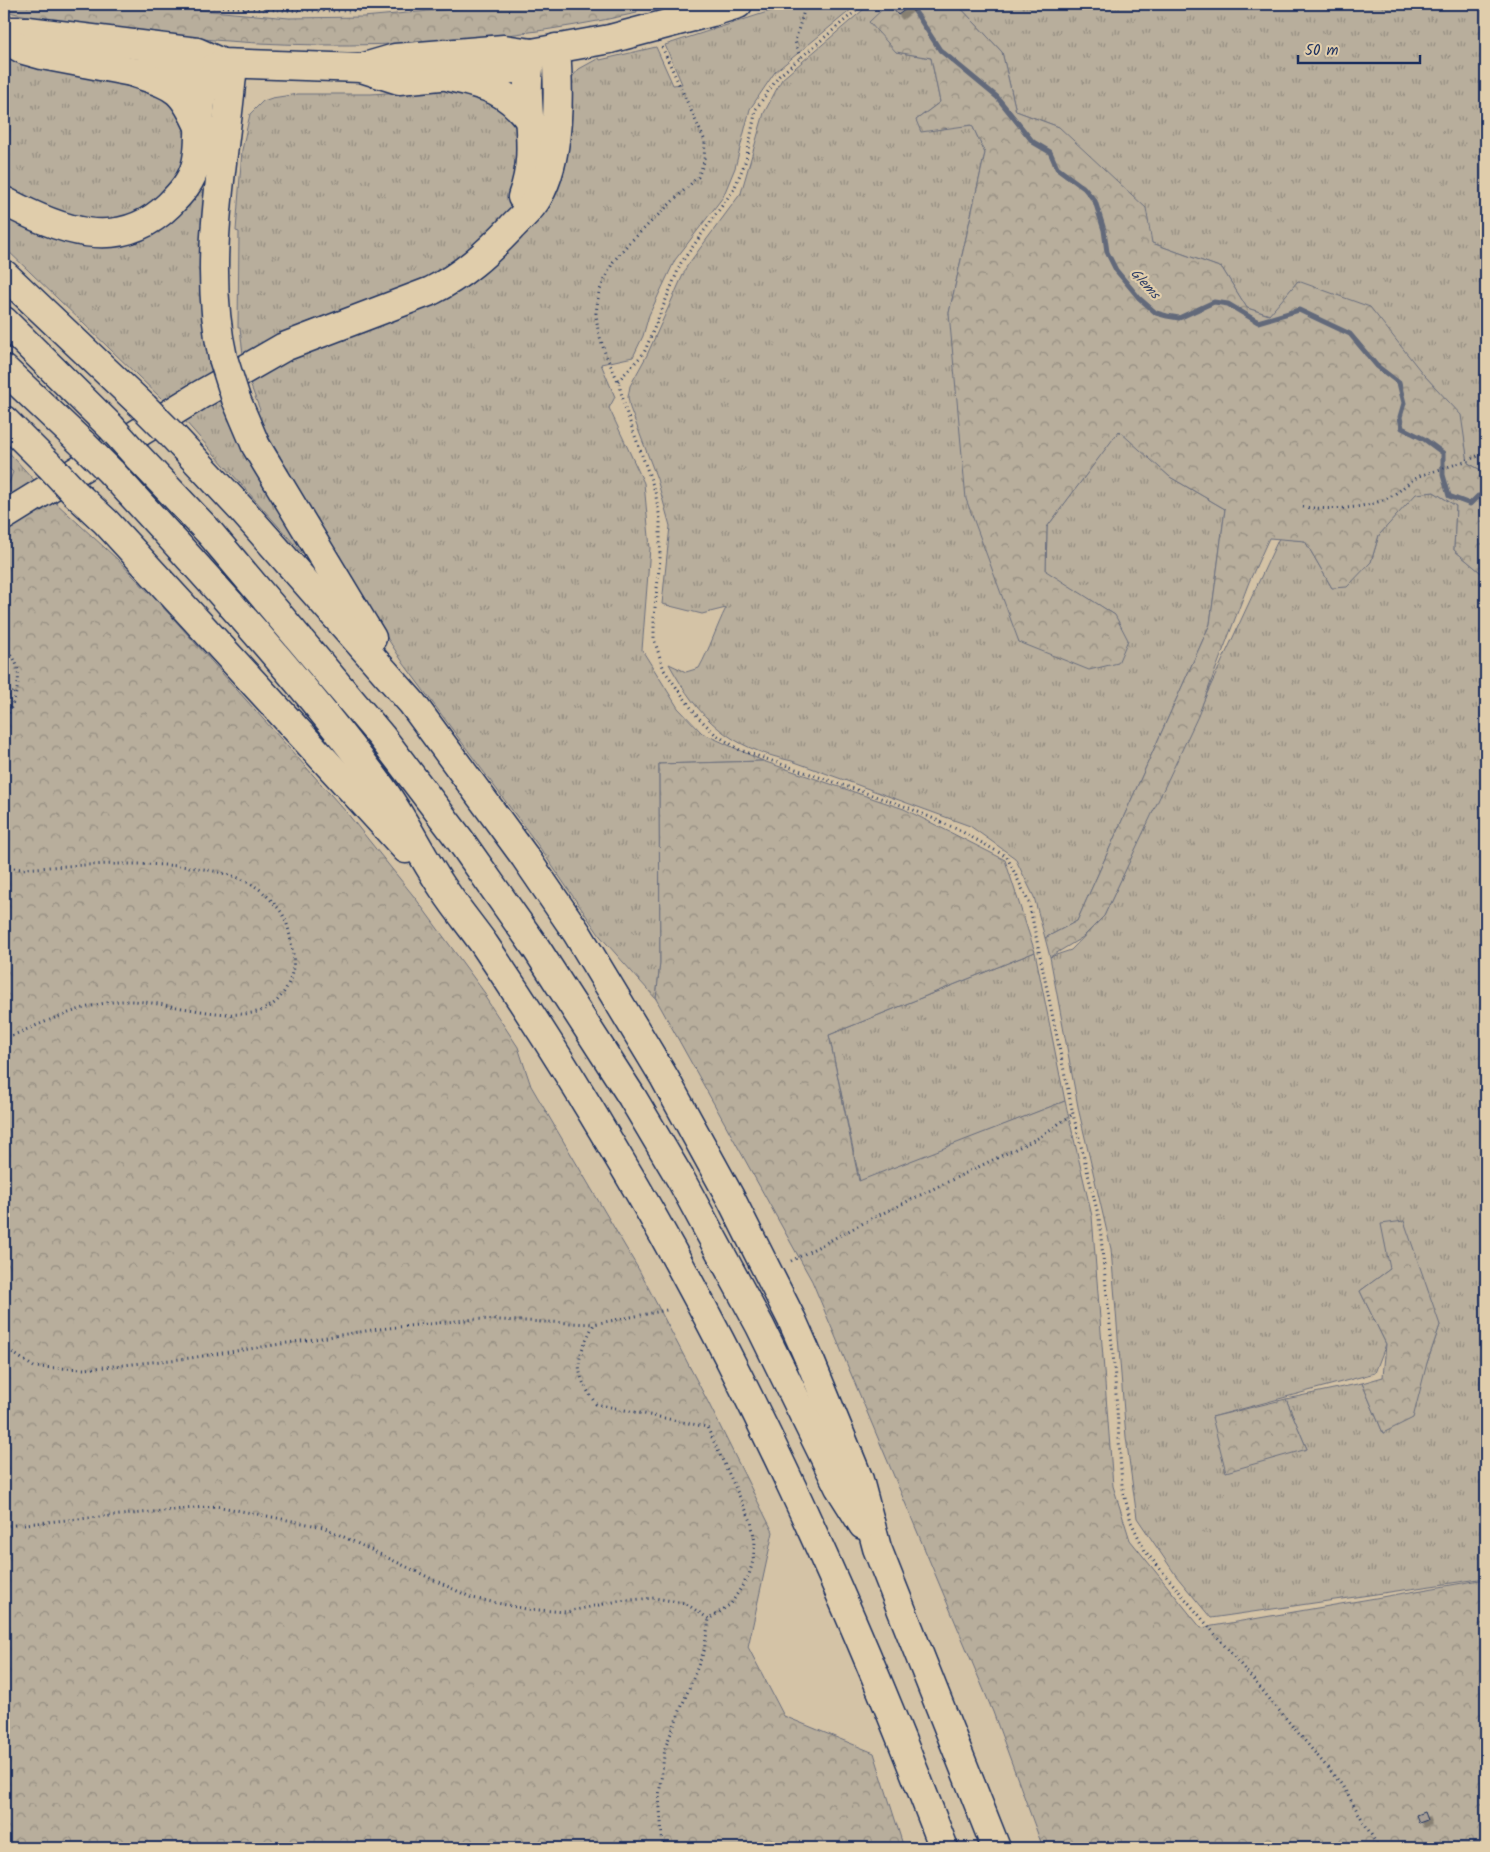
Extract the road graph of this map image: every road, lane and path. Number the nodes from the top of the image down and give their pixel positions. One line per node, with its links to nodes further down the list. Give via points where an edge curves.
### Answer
1 (188, 4): 2 (path, via 290,12)
2 (457, 4)
3 (738, 4): 9 (main road, bridge, via 610,39)
4 (806, 4): 10 (path, via 795,41)
5 (864, 4): 10 (path)
6 (4, 31): 11 (main road, via 197,52)
7 (4, 39): 13 (main road, via 24,50)
8 (659, 39): 22 (path, via 705,141 704,162 698,177 628,244 605,275 596,313 598,331)
9 (544, 50): 12 (main road, via 504,49 395,58); 14 (main road, via 513,69); 15 (main road, via 526,85); 18 (main road, via 556,112 552,156 538,197)
10 (800, 58): 22 (path, via 779,76 756,109 746,160 734,189 681,263 644,353)
11 (228, 64): 12 (main road); 13 (main road, via 205,73); 16 (main road, via 204,90); 30 (main road, bridge, via 213,293 223,358 256,446)
12 (361, 68): 14 (main road, via 399,80)
13 (132, 72): 16 (main road, via 176,89 192,109)
14 (450, 77): 15 (main road, via 485,84 502,93)
15 (530, 121): 18 (main road, via 528,182)
16 (201, 130): 17 (main road, via 196,166 184,190 156,217 134,227 116,232 85,233 49,224)
17 (4, 200)
18 (510, 229): 26 (main road, via 485,256 452,281 284,347 200,394)
19 (4, 274): 30 (main road, bridge, via 172,435)
20 (4, 322): 41 (main road, bridge, via 111,427 209,532 341,687 455,832 632,1096 760,1326 839,1487)
21 (4, 369): 33 (main road, bridge, via 111,472 302,685 383,790)
22 (618, 381): 35 (path, via 655,491 660,519 654,639 664,670 697,716 715,734 740,750 907,807 1007,856 1029,903)
23 (4, 420): 33 (main road, bridge, via 106,522)
24 (1486, 452): 25 (path, via 1417,478 1377,502 1326,509)
25 (1303, 507)
26 (4, 516)
27 (4, 648): 28 (path, via 13,658 19,674)
28 (17, 691): 29 (path); 31 (path)
29 (4, 698)
30 (412, 703): 41 (main road, via 526,856 578,933 690,1122 807,1354 859,1480)
31 (4, 723)
32 (4, 867): 34 (path, via 22,869 136,863 220,872 256,886 279,908 288,927 295,966 284,992 274,1003 245,1015 159,1002 121,1001 73,1012)
33 (444, 890): 44 (main road, via 484,944 593,1114 722,1345 840,1592)
34 (4, 1039)
35 (1073, 1114): 36 (path, via 1038,1138); 46 (path, via 1099,1218 1122,1485 1131,1522 1145,1551 1342,1785)
36 (791, 1261)
37 (668, 1310): 38 (path)
38 (594, 1324): 39 (path, via 476,1318 379,1329 190,1358 85,1369 34,1367); 42 (path, via 579,1356 583,1385 596,1404 707,1427 751,1521 755,1542 749,1576 731,1604)
39 (4, 1347)
40 (4, 1526): 42 (path, via 216,1506 323,1527 472,1598 526,1609 566,1612 618,1601 654,1598 685,1603)
41 (877, 1548): 45 (main road)
42 (709, 1619): 43 (path, via 704,1651 665,1748 659,1796)
43 (663, 1848)
44 (944, 1848)
45 (996, 1848)
46 (1379, 1848)

